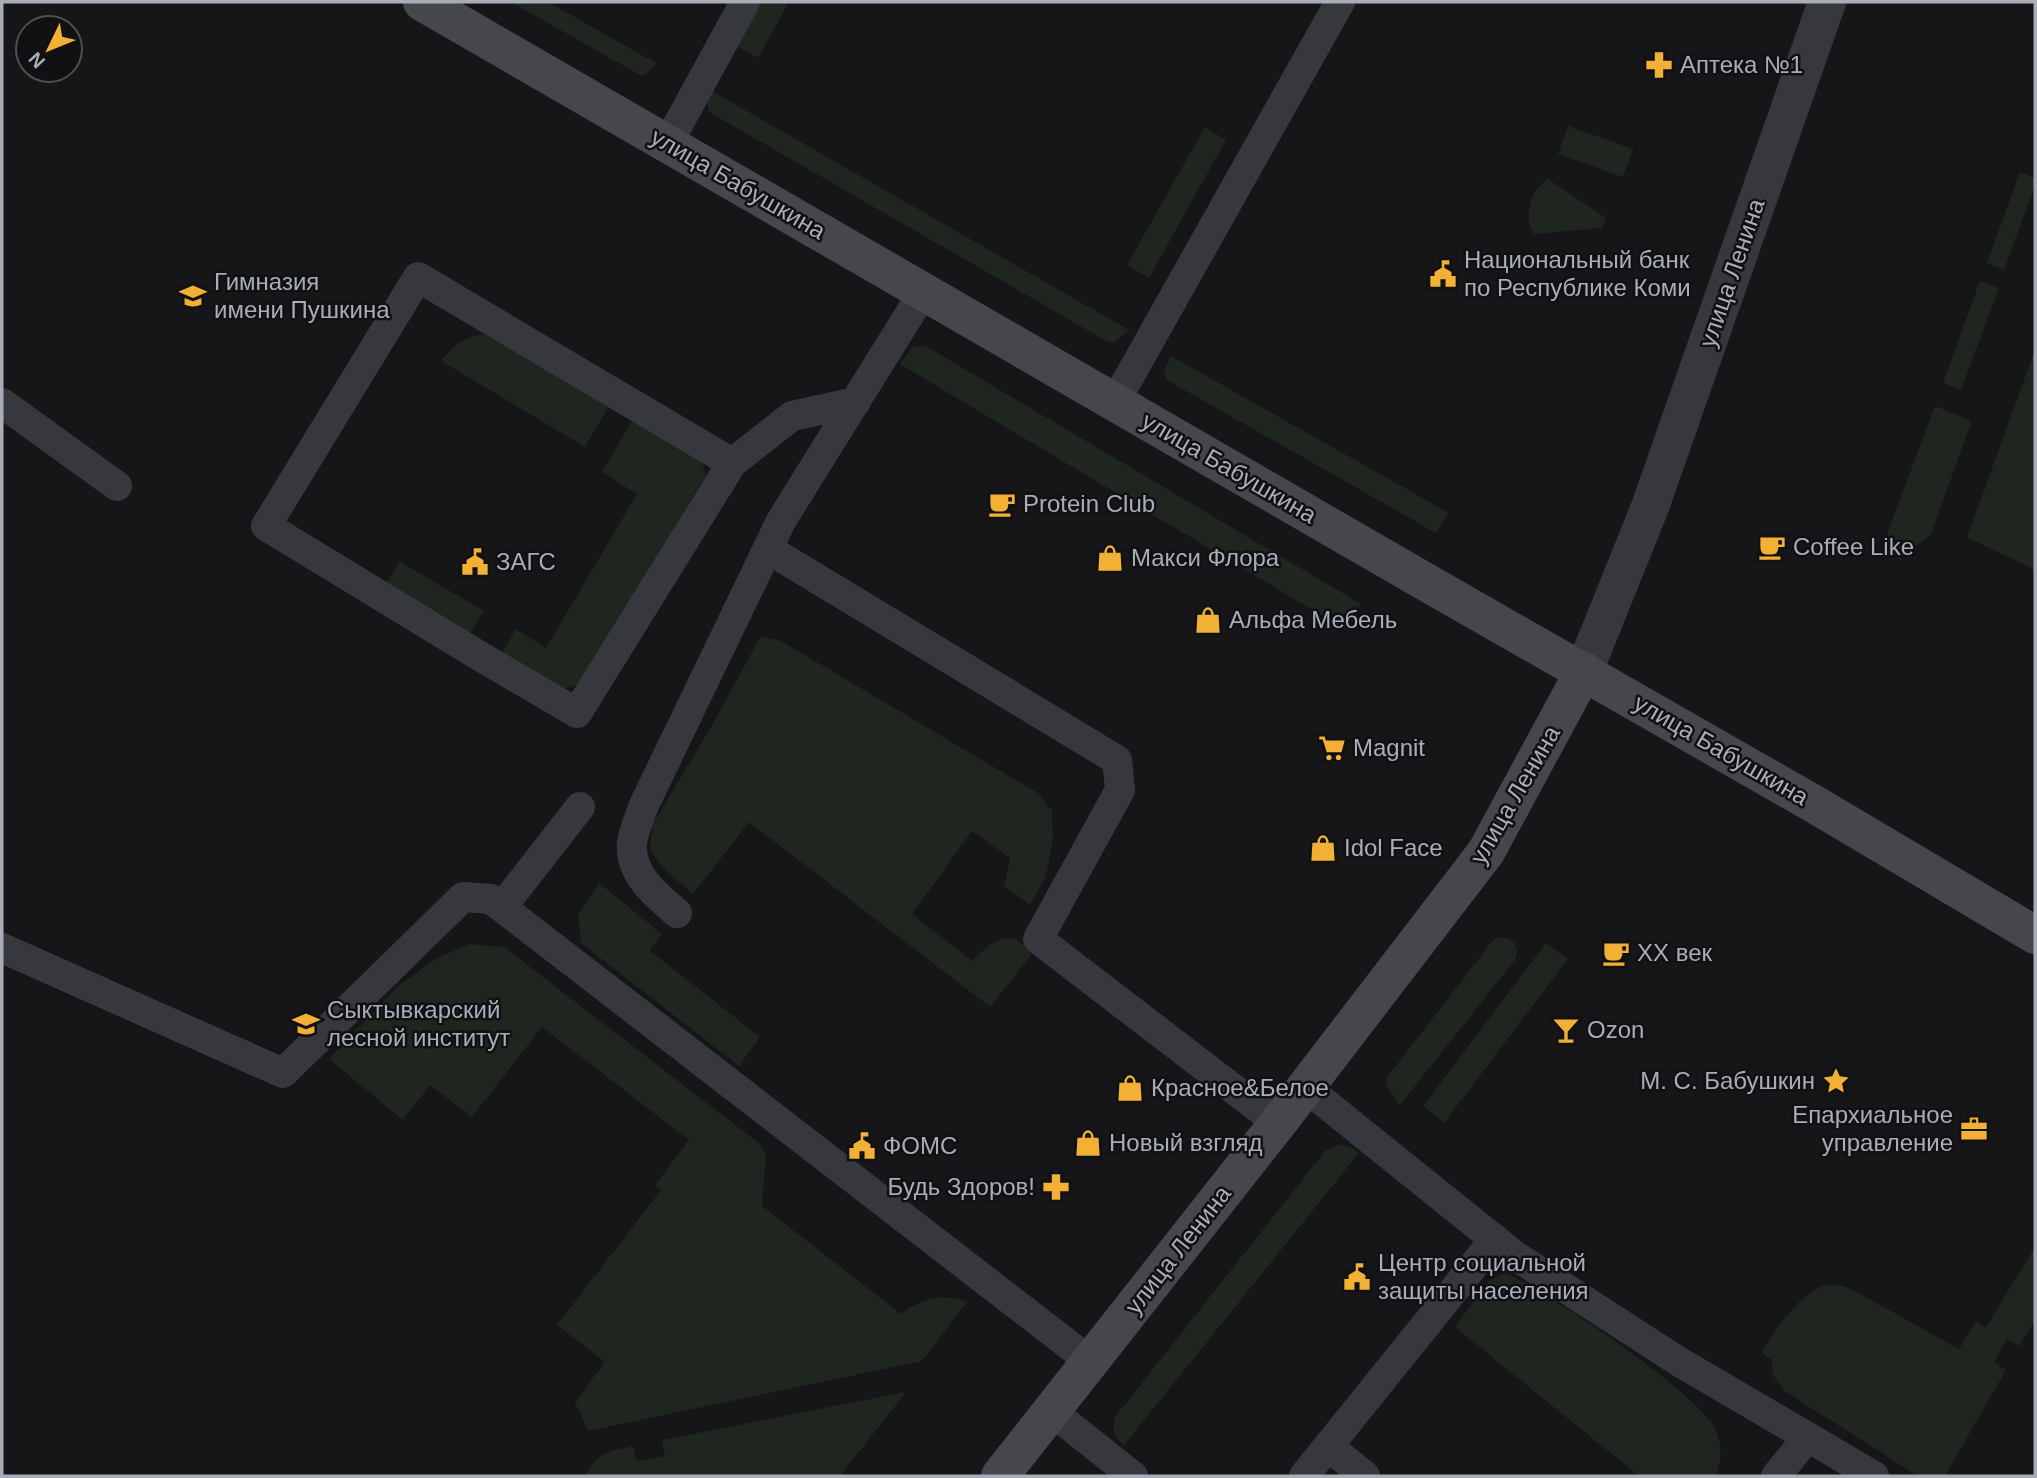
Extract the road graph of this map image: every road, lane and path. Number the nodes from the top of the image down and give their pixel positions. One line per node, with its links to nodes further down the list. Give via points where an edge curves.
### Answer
1 (422, 2): 5 (street, улица Бабушкина)
2 (745, 2): 5 (lane)
3 (1340, 2): 8 (lane)
4 (1827, 2): 13 (street, улица Ленина, via 1650,507)
5 (668, 143): 6 (street, улица Бабушкина)
6 (924, 291): 7 (lane); 8 (street, улица Бабушкина)
7 (856, 402): 10 (lane, via 792,416); 12 (lane)
8 (1115, 402): 13 (street, улица Бабушкина)
9 (2, 403): 11 (lane)
10 (732, 463): 10 (lane, via 578,713 267,526 418,277)
11 (117, 486)
12 (768, 550): 16 (lane, via 644,806 632,842 634,863 647,888); 20 (lane, via 1117,760 1120,790 1038,939)
13 (1584, 671): 17 (street, улица Бабушкина); 19 (street, улица Ленина, via 1486,852)
14 (580, 807): 15 (lane)
15 (502, 907): 18 (lane, via 491,899 463,897 283,1073); 22 (lane)
16 (677, 913)
17 (2035, 935)
18 (2, 948)
19 (1305, 1087): 20 (street, улица Ленина); 21 (lane)
20 (1278, 1123): 22 (street, улица Ленина)
21 (1495, 1239): 24 (lane, via 1574,1296); 25 (lane)
22 (1091, 1362): 23 (street, улица Ленина)
23 (1051, 1411): 26 (street, улица Ленина); 27 (lane)
24 (1808, 1437): 30 (lane); 31 (lane)
25 (1328, 1446): 28 (lane); 29 (lane)
26 (1000, 1476)
27 (1133, 1476)
28 (1304, 1476)
29 (1366, 1476)
30 (1776, 1476)
31 (1874, 1476)

